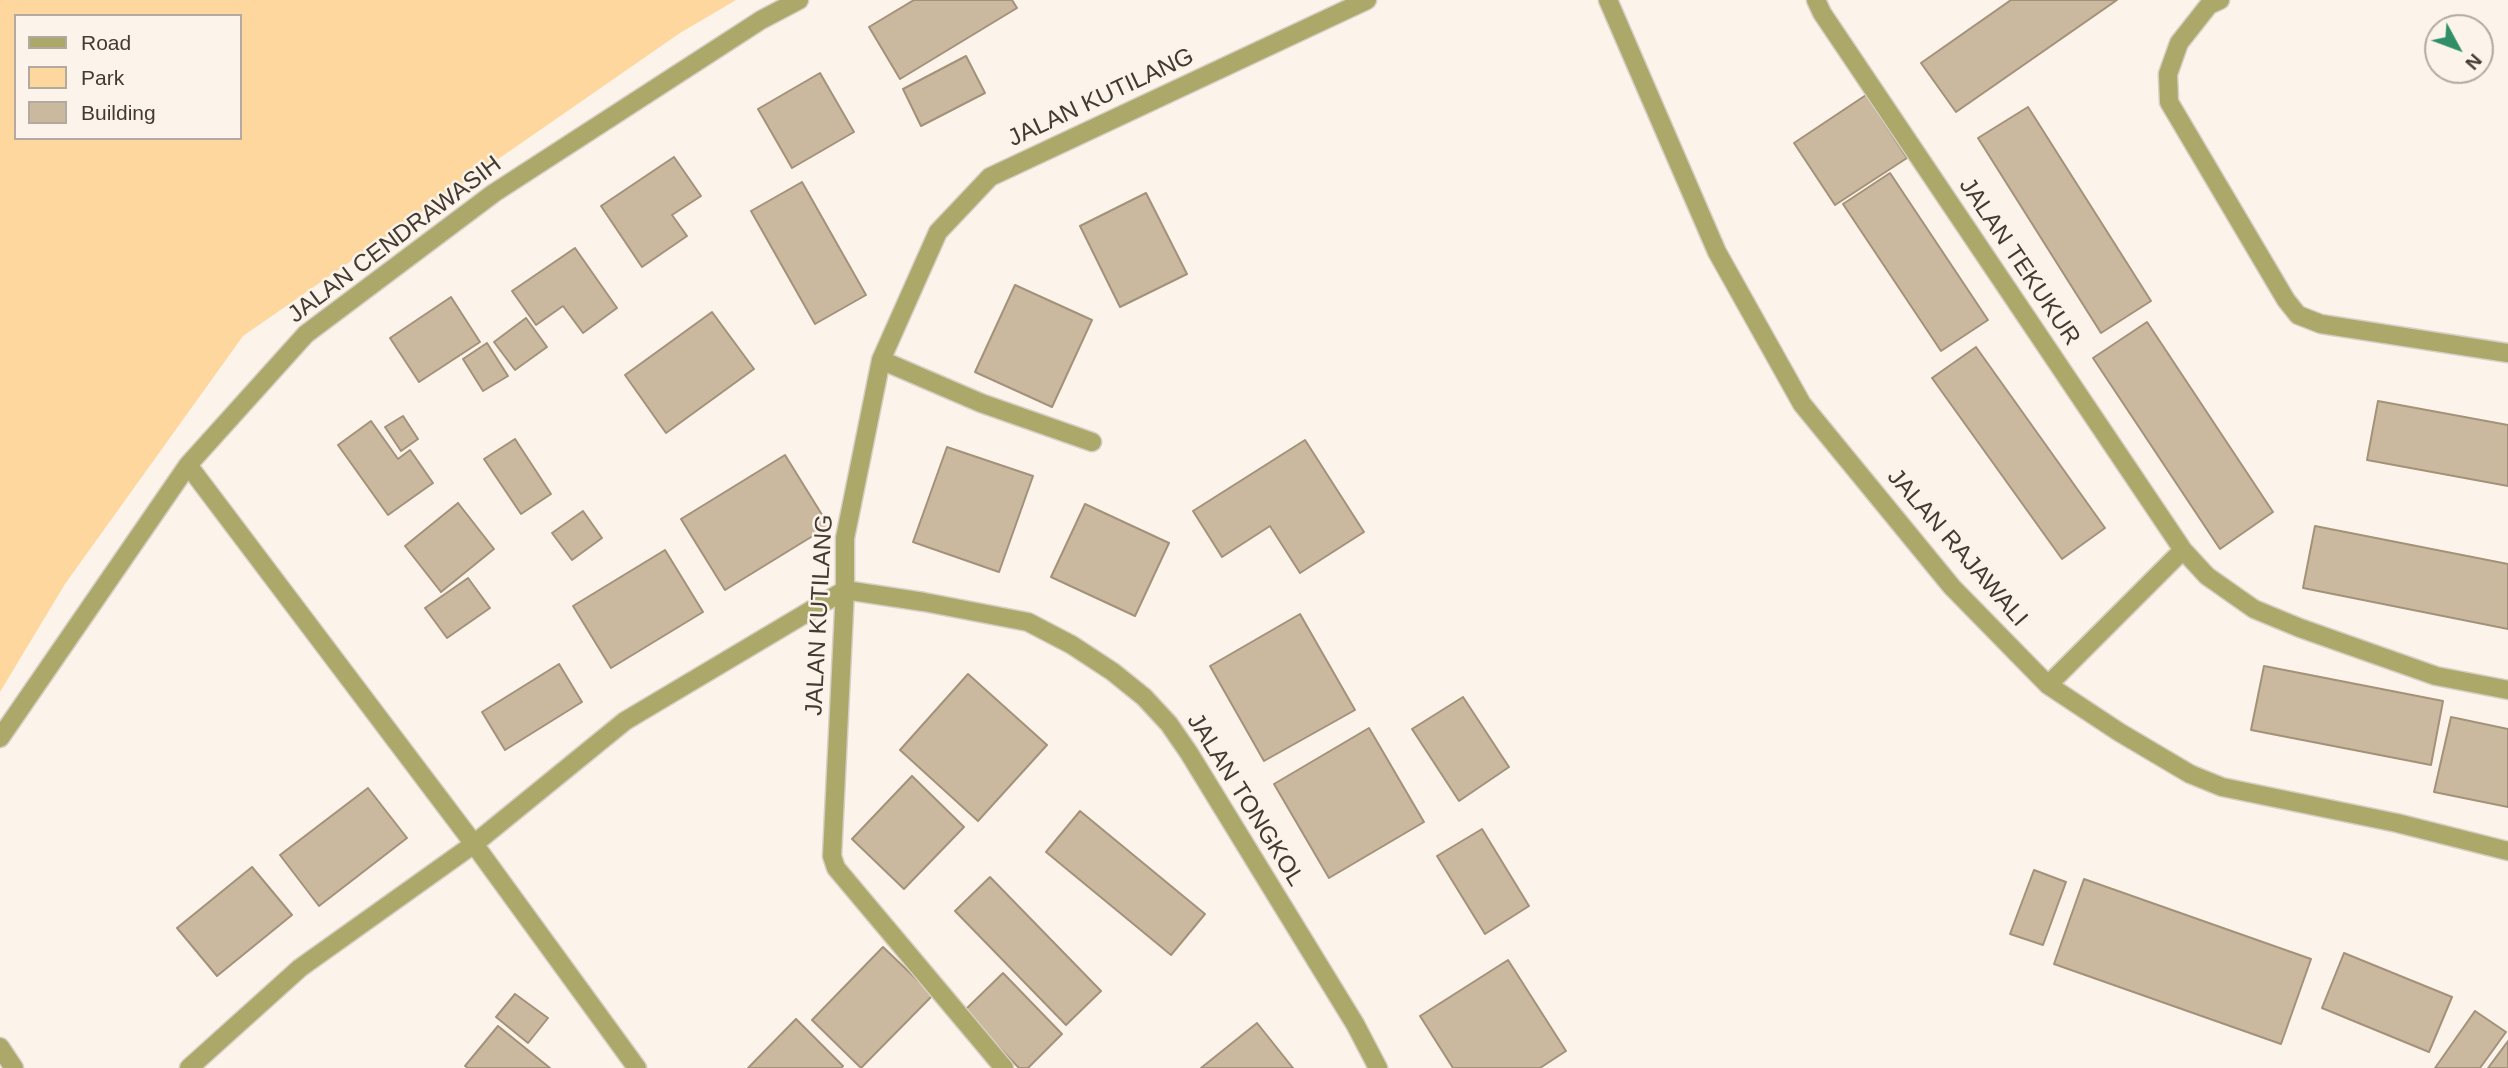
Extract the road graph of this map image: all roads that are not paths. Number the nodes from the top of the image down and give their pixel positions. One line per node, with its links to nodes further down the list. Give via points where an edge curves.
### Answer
1 (799, 0): 9 (street, JALAN CENDRAWASIH, via 494,193 306,334)
2 (1367, 0): 7 (street, JALAN KUTILANG, via 990,177 938,232)
3 (1608, 0): 12 (street, JALAN RAJAWALI, via 1717,252 1802,404 1952,587)
4 (1816, 0): 10 (street, JALAN TEKUKUR)
5 (2220, 0): 6 (street, via 2208,5 2179,43 2168,74 2169,102 2298,315 2321,324)
6 (2508, 353)
7 (881, 360): 8 (street, via 981,403); 11 (street, JALAN KUTILANG, via 845,538)
8 (1092, 442)
9 (188, 465): 14 (street, JALAN CENDRAWASIH); 15 (street)
10 (2183, 550): 12 (street); 13 (street, JALAN TEKUKUR, via 2207,576 2254,609 2436,676)
11 (845, 590): 15 (street, via 625,721); 21 (street, JALAN KUTILANG, via 832,856 836,868); 22 (street, JALAN TONGKOL, via 1028,622 1073,645 1143,697 1170,724 1189,753)
12 (2048, 685): 16 (street, JALAN RAJAWALI, via 2190,774 2222,787)
13 (2508, 690)
14 (0, 738)
15 (474, 844): 19 (street, via 300,968); 20 (street)
16 (2508, 851)
17 (0, 1047): 18 (street)
18 (14, 1068)
19 (189, 1068)
20 (637, 1068)
21 (1004, 1068)
22 (1378, 1068)

